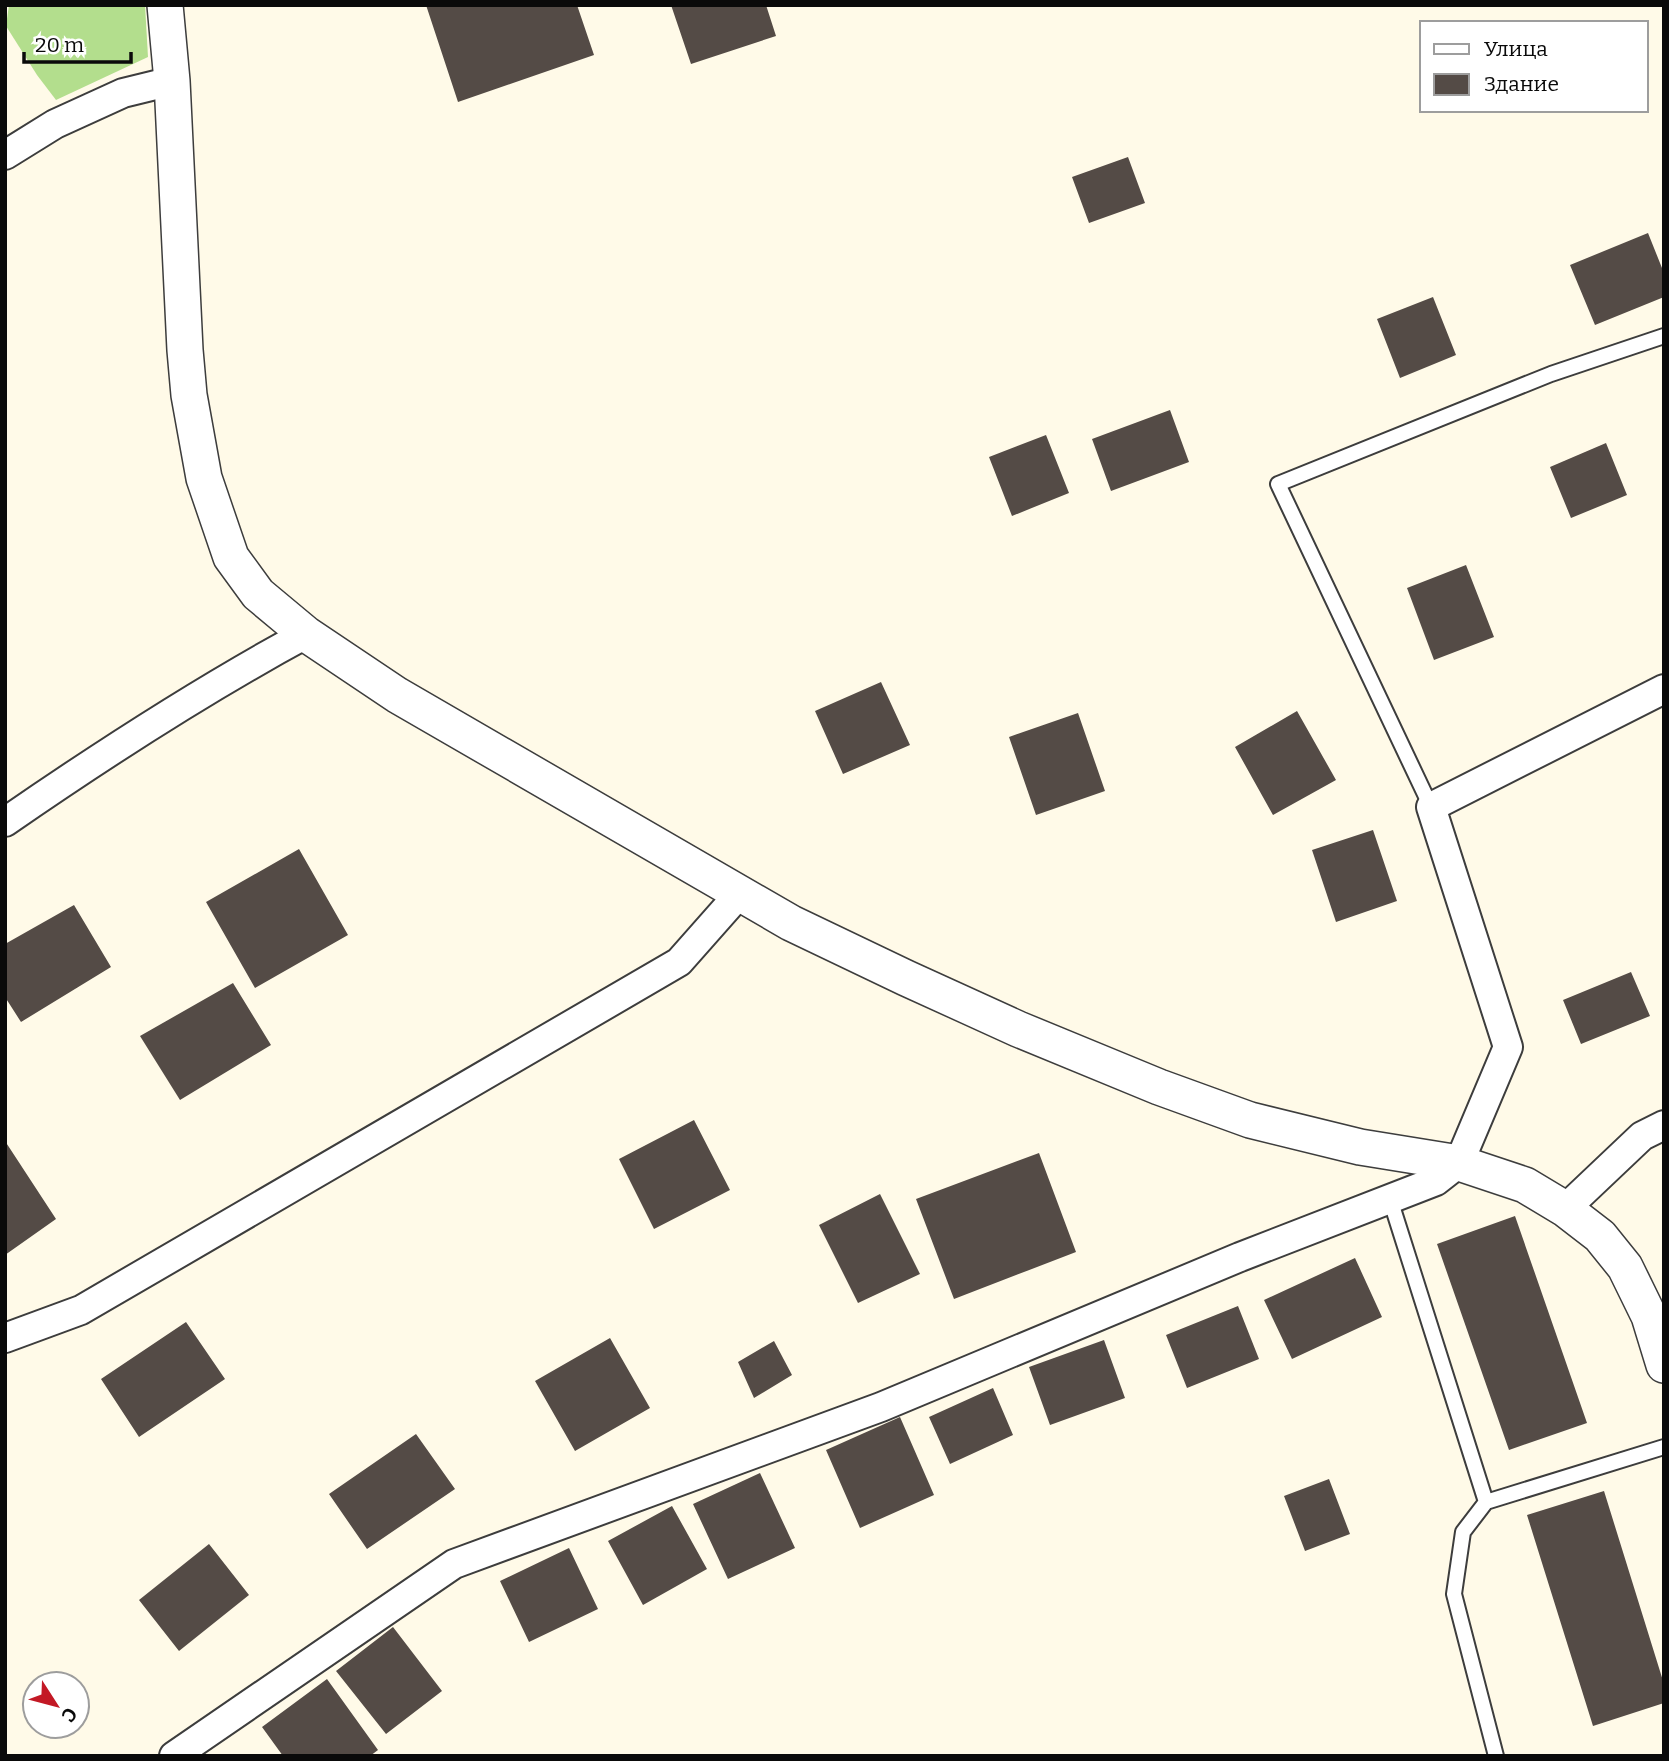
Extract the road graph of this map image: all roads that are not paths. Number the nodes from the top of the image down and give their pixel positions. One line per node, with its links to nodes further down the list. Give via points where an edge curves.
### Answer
1 (165, 5): 2 (street)
2 (172, 80): 3 (street, via 123,93 55,124); 5 (street, via 186,361 204,478 231,557 258,594)
3 (5, 155)
4 (1664, 336): 7 (lane, via 1552,374 1278,484)
5 (306, 634): 8 (street, via 90,763); 9 (street, via 397,695)
6 (1664, 689): 7 (street)
7 (1432, 807): 11 (street, via 1508,1047)
8 (5, 822)
9 (740, 893): 11 (street, via 906,978 1159,1087 1250,1120 1360,1147); 14 (street, via 679,962 81,1310)
10 (1664, 1125): 13 (street, via 1642,1136)
11 (1459, 1163): 12 (street, via 1436,1181); 13 (street, via 1525,1185)
12 (1390, 1199): 17 (lane); 18 (street, via 881,1407 454,1564)
13 (1565, 1209): 15 (street, via 1600,1236 1625,1267 1649,1316)
14 (5, 1338)
15 (1664, 1365)
16 (1664, 1447): 17 (lane)
17 (1486, 1502): 19 (lane, via 1463,1532 1454,1594)
18 (173, 1756)
19 (1496, 1756)

